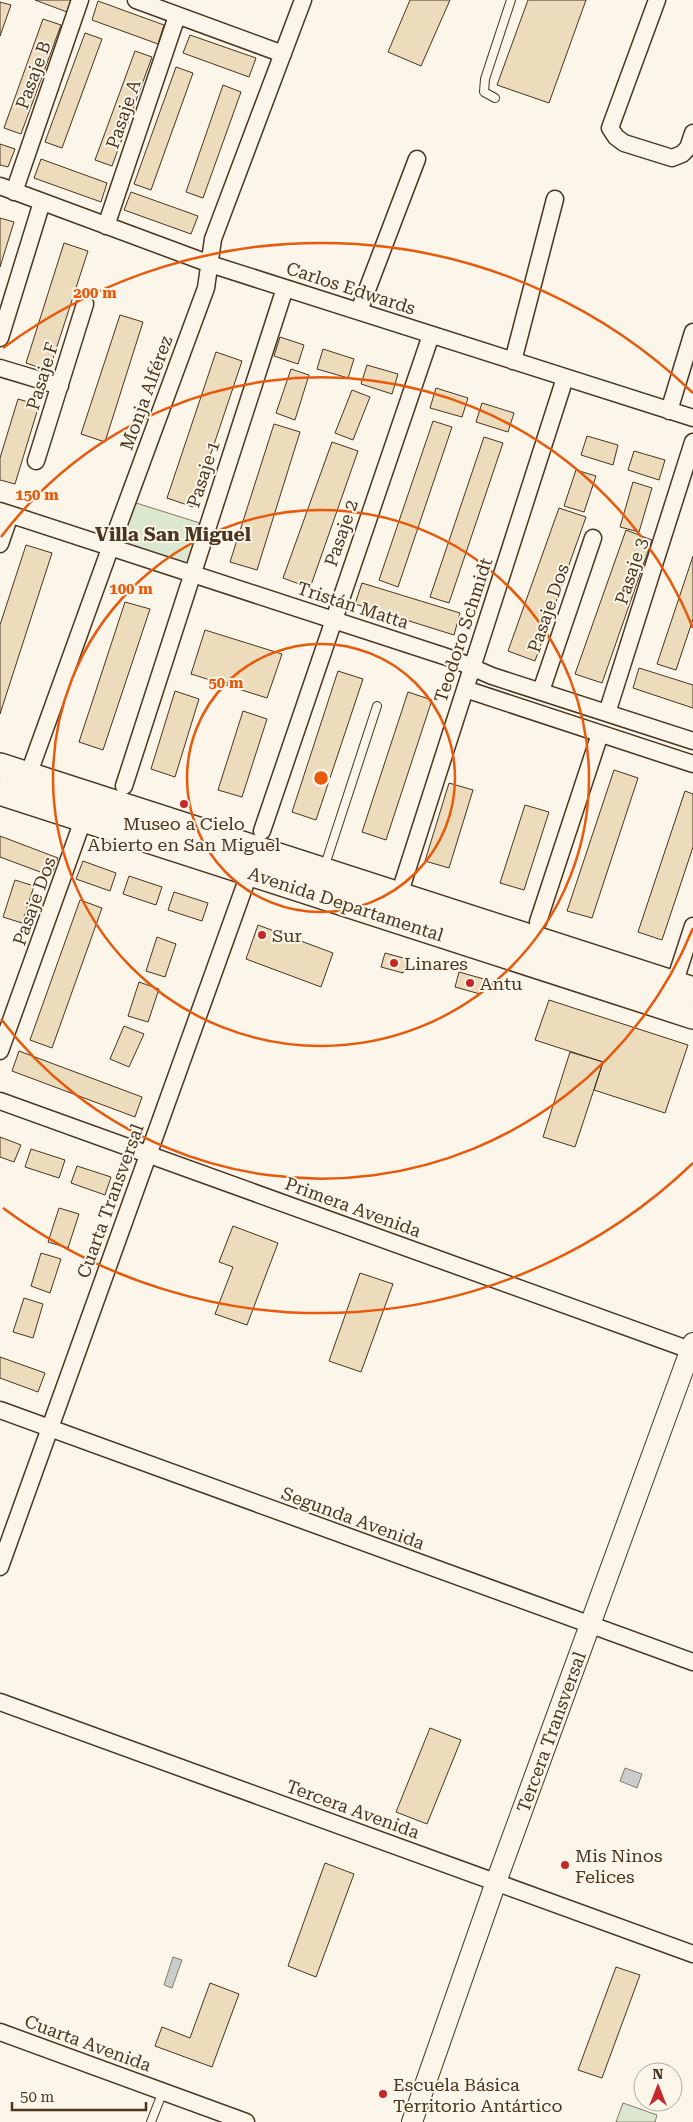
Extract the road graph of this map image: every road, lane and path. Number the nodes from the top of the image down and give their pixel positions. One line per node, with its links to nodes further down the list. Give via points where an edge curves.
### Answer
1 (80, 0): 11 (street, Pasaje B)
2 (136, 0): 6 (street)
3 (303, 0): 7 (street, Monja Alférez)
4 (511, 0): 8 (lane, via 485,79 484,92)
5 (657, 0): 9 (street, via 610,128 624,143 672,158 688,148)
6 (177, 16): 7 (street); 14 (street, Pasaje A)
7 (283, 54): 15 (street, Monja Alférez, via 214,239)
8 (495, 98)
9 (693, 133)
10 (416, 159): 18 (street)
11 (7, 189): 13 (street, Carlos Edwards)
12 (555, 199): 22 (street)
13 (42, 202): 14 (street, Carlos Edwards); 19 (street)
14 (106, 226): 15 (street, Carlos Edwards)
15 (210, 264): 16 (street, Carlos Edwards); 33 (street, Monja Alférez, via 206,288)
16 (285, 288): 18 (street, Carlos Edwards); 34 (street, Pasaje 1)
17 (85, 304): 25 (street, Pasaje F)
18 (359, 311): 21 (street, Carlos Edwards)
19 (1, 329)
20 (693, 332): 26 (street)
21 (431, 334): 22 (street, Carlos Edwards); 35 (street, Pasaje 2)
22 (513, 361): 24 (street, Carlos Edwards)
23 (0, 368): 25 (street)
24 (565, 378): 26 (street, Carlos Edwards); 36 (street, Teodoro Schmidt)
25 (60, 386): 29 (street, Pasaje F)
26 (669, 411): 27 (street, Carlos Edwards)
27 (693, 418)
28 (693, 442): 40 (street, Pasaje 3)
29 (36, 461)
30 (5, 513): 32 (street); 33 (street, Tristán Matta)
31 (593, 538): 38 (street, Pasaje Dos)
32 (0, 544)
33 (111, 548): 34 (street, Tristán Matta); 45 (street, Monja Alférez)
34 (191, 574): 35 (street, Tristán Matta); 46 (street, Pasaje 1)
35 (333, 620): 36 (street, Tristán Matta); 49 (street, Pasaje 2)
36 (472, 667): 37 (street, Teodoro Schmidt); 38 (street, Tristán Matta)
37 (465, 689): 41 (street); 52 (street, Teodoro Schmidt)
38 (541, 691): 40 (street, Tristán Matta)
39 (376, 706): 50 (lane)
40 (607, 712): 42 (street, Tristán Matta)
41 (600, 734): 43 (street); 53 (street)
42 (693, 741)
43 (693, 764)
44 (0, 766): 45 (main road, Avenida Departamental)
45 (28, 775): 47 (street, Monja Alférez); 49 (main road, Avenida Departamental)
46 (124, 786)
47 (11, 795): 48 (main road, Avenida Departamental)
48 (84, 820): 51 (main road, Avenida Departamental); 57 (street, Pasaje Dos)
49 (260, 840): 50 (main road, Avenida Departamental); 51 (street, Cuarta Transversal)
50 (323, 870): 52 (main road, Avenida Departamental)
51 (249, 873): 56 (main road, Avenida Departamental); 59 (street, Cuarta Transversal)
52 (399, 895): 55 (main road, Avenida Departamental)
53 (538, 922)
54 (693, 926): 55 (street)
55 (684, 987)
56 (693, 1016)
57 (0, 1052)
58 (0, 1101): 59 (street, Primera Avenida)
59 (148, 1154): 60 (street, Primera Avenida); 62 (street, Cuarta Transversal)
60 (692, 1348): 64 (street, Tercera Transversal)
61 (0, 1410): 62 (street, Segunda Avenida)
62 (50, 1428): 63 (street, Cuarta Transversal); 64 (street, Segunda Avenida)
63 (0, 1567)
64 (591, 1625): 65 (street, Segunda Avenida); 67 (street, Tercera Transversal)
65 (693, 1662)
66 (0, 1702): 67 (street, Tercera Avenida)
67 (496, 1882): 68 (street, Tercera Avenida); 73 (street, Tercera Transversal)
68 (693, 1954)
69 (0, 2032): 70 (street, Cuarta Avenida)
70 (163, 2091): 71 (lane); 72 (street, Cuarta Avenida)
71 (151, 2122)
72 (246, 2122)
73 (412, 2122)

